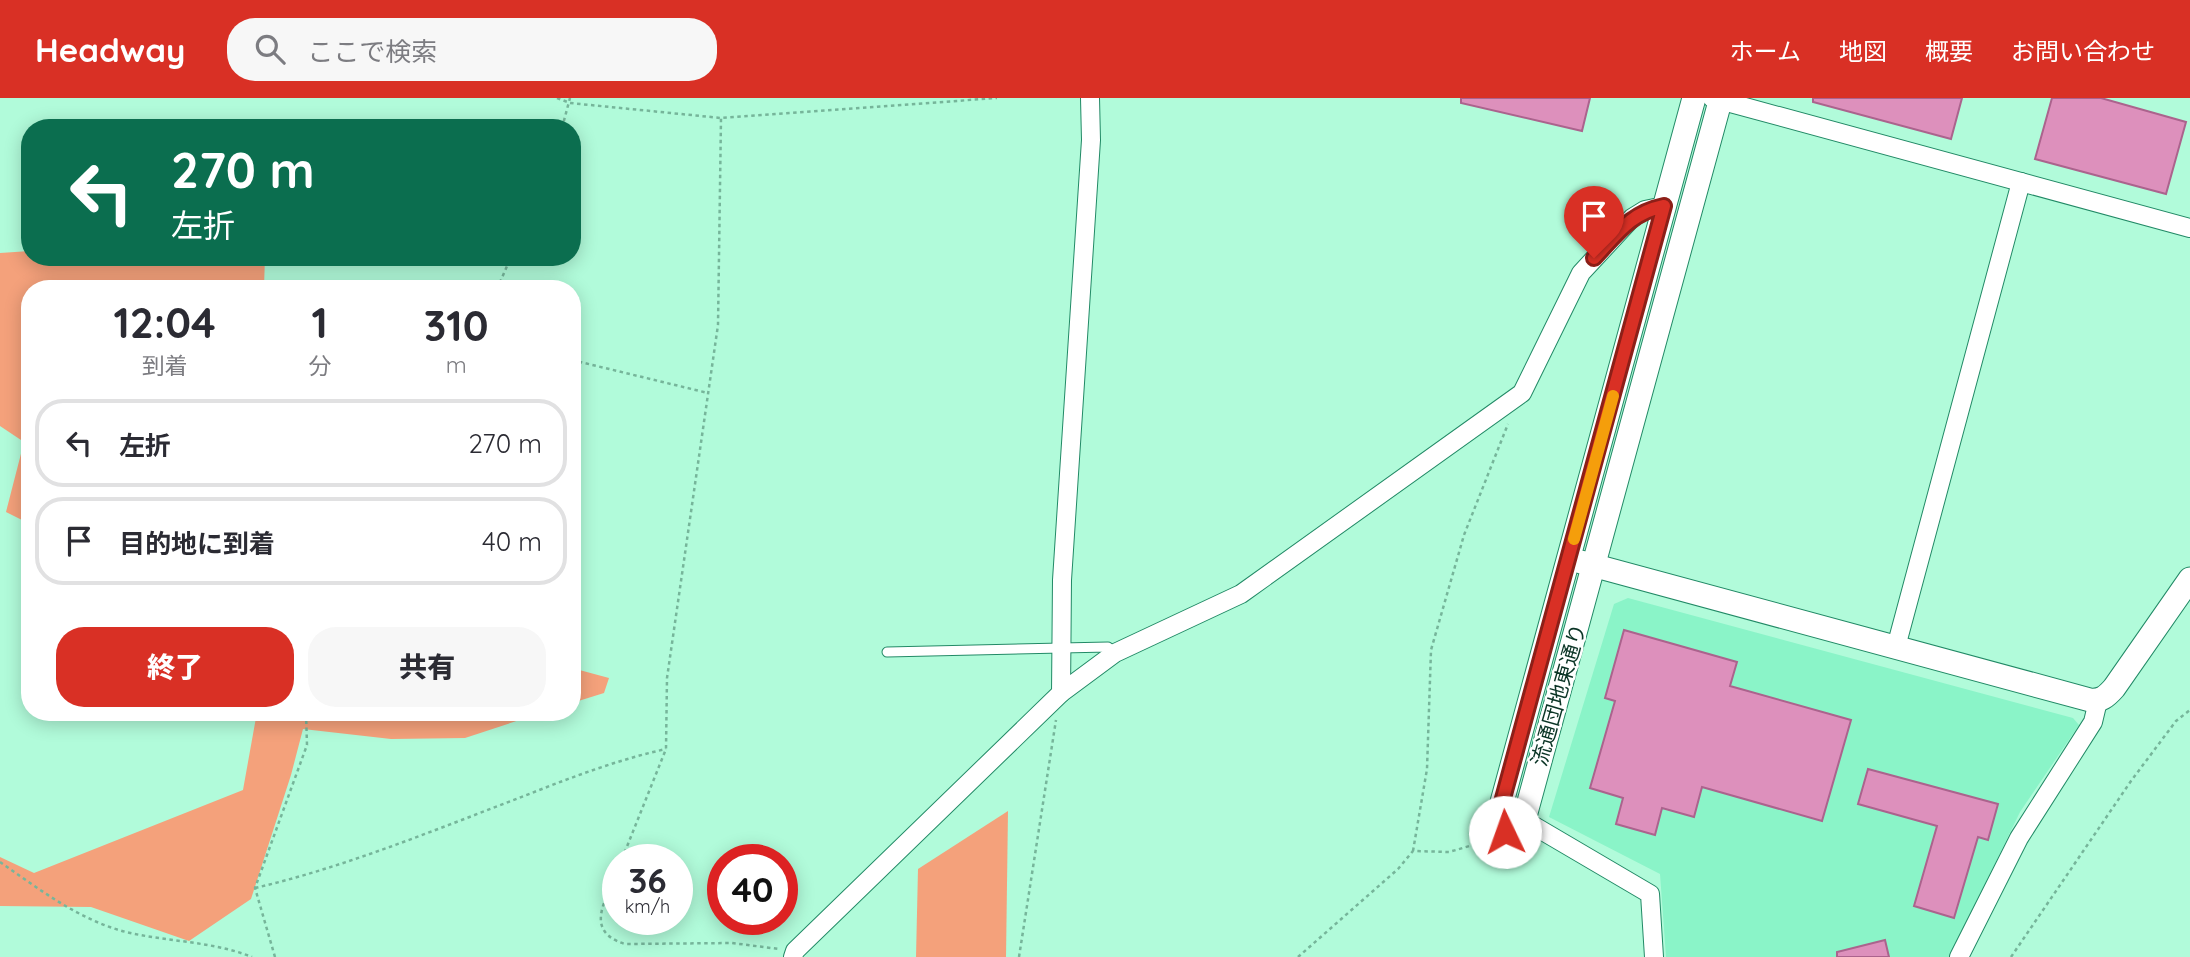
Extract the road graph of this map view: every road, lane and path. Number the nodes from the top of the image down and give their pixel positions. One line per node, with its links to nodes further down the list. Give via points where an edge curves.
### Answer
1 (557, 98): 6 (path)
2 (997, 98): 7 (path)
3 (1090, 98): 19 (street, via 1062,580)
4 (1694, 98): 10 (street, 流通団地東通り)
5 (1718, 99): 9 (street); 16 (street, 流通団地東通り)
6 (570, 100): 7 (path); 8 (path)
7 (721, 117): 13 (path, via 718,325)
8 (565, 119)
9 (2021, 182): 11 (street); 18 (street)
10 (1664, 206): 14 (street, via 1632,218 1581,273); 15 (street, 流通団地東通り)
11 (2190, 228)
12 (581, 362): 13 (path)
13 (708, 393): 26 (path, via 667,678)
14 (1522, 393): 21 (street, via 1241,593); 29 (path, via 1464,535 1432,650 1427,769)
15 (1568, 558): 16 (street); 27 (street, 流通団地東通り, via 1499,813)
16 (1595, 566): 18 (street); 27 (street, 流通団地東通り)
17 (2190, 579): 23 (street, via 2114,688)
18 (1896, 647): 23 (street)
19 (1063, 648): 20 (lane); 21 (lane, via 1108,647); 22 (street)
20 (887, 652)
21 (1115, 653): 22 (street)
22 (1061, 693): 33 (street); 36 (path)
23 (2098, 701): 39 (street, via 2093,722 2019,838)
24 (2190, 710): 40 (path, via 2131,781)
25 (306, 721): 31 (path, via 306,745)
26 (666, 749): 28 (path); 31 (path, via 553,785 308,876)
27 (1514, 826): 29 (path, via 1494,838 1449,852); 38 (street, via 1650,894)
28 (628, 844)
29 (1413, 851): 37 (path)
30 (0, 862): 34 (path, via 96,922)
31 (255, 888): 35 (path)
32 (606, 935): 33 (path, via 625,944 732,943)
33 (794, 954)
34 (252, 957)
35 (275, 957)
36 (1019, 957)
37 (1298, 957)
38 (1654, 957)
39 (1959, 957)
40 (2011, 957)

